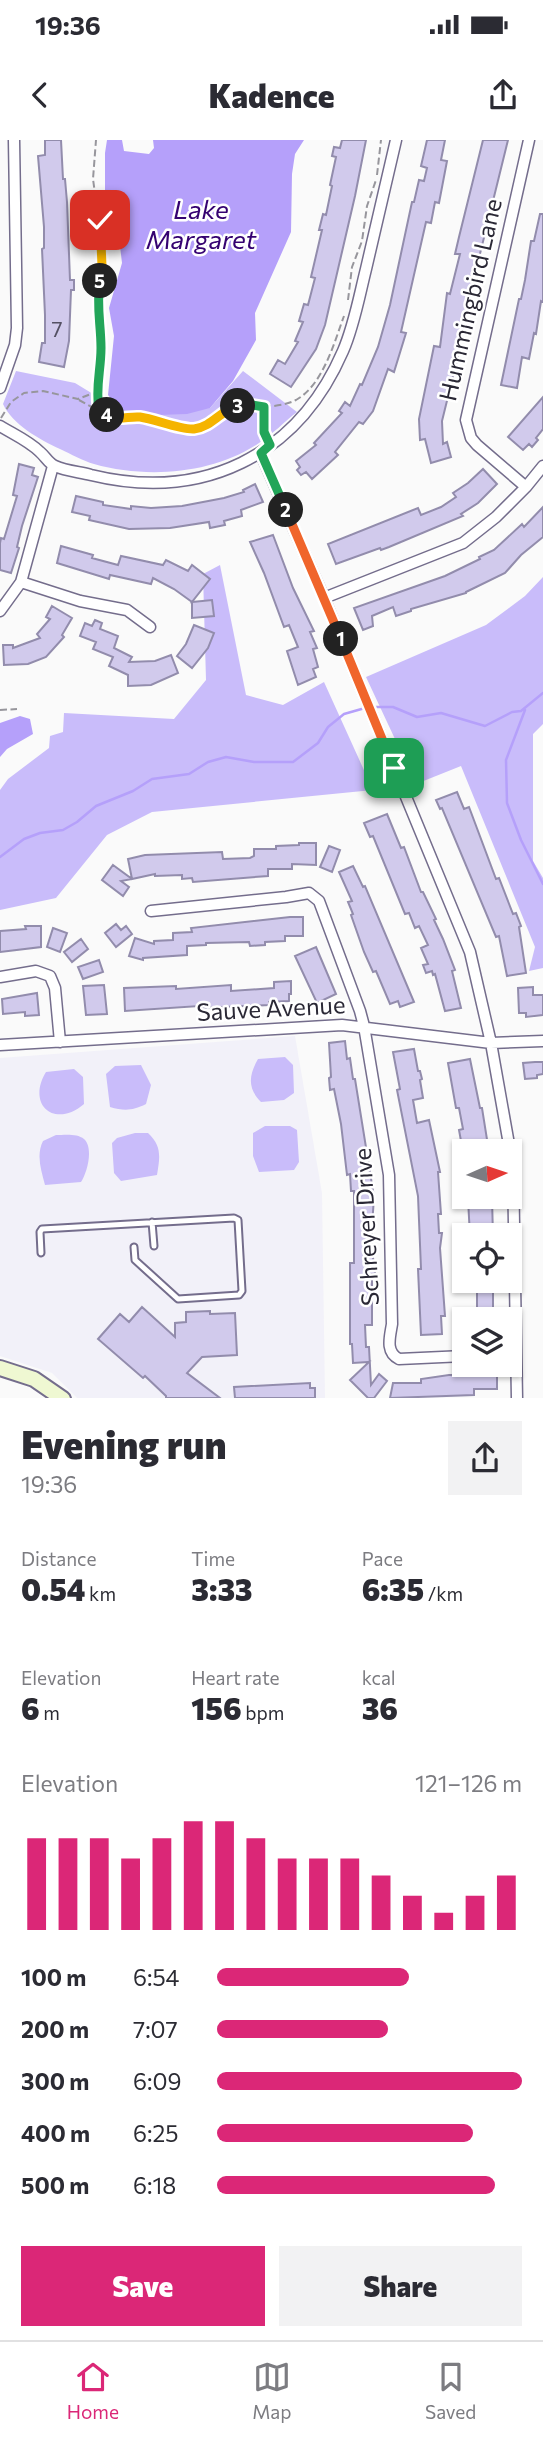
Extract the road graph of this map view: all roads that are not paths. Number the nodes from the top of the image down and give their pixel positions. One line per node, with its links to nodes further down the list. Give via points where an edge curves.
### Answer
1 (14, 140): 4 (street, via 17,328)
2 (396, 140): 6 (street, via 344,349 314,401)
3 (529, 140): 9 (street, Hummingbird Lane, via 466,420 477,445)
4 (0, 388)
5 (0, 426): 7 (street, via 39,451)
6 (261, 453): 7 (street, via 215,474 168,484 118,482); 11 (street)
7 (53, 466): 10 (street)
8 (543, 466): 9 (street)
9 (526, 487): 11 (street, via 463,543)
10 (21, 582): 12 (street); 13 (street, via 127,610)
11 (324, 598): 19 (street, via 470,952)
12 (0, 611)
13 (150, 627)
14 (151, 911): 16 (street, via 309,893 321,906)
15 (0, 977): 18 (street, via 36,971 50,976)
16 (364, 1026): 18 (street, Sauve Avenue); 19 (street, Sauve Avenue); 26 (street, Schreyer Drive, via 390,1175 393,1324 389,1348 399,1359)
17 (543, 1041): 19 (street, Sauve Avenue)
18 (60, 1042): 20 (street, Sauve Avenue)
19 (491, 1043): 25 (street, via 513,1167)
20 (0, 1045)
21 (152, 1223): 22 (lane, via 237,1220 243,1291 178,1299 135,1260); 23 (lane); 24 (lane, via 42,1229)
22 (134, 1247)
23 (154, 1247)
24 (41, 1253)
25 (512, 1307)
26 (452, 1357)
27 (0, 1367): 29 (street, via 34,1379)
28 (515, 1377): 30 (street)
29 (63, 1398)
30 (517, 1398)

